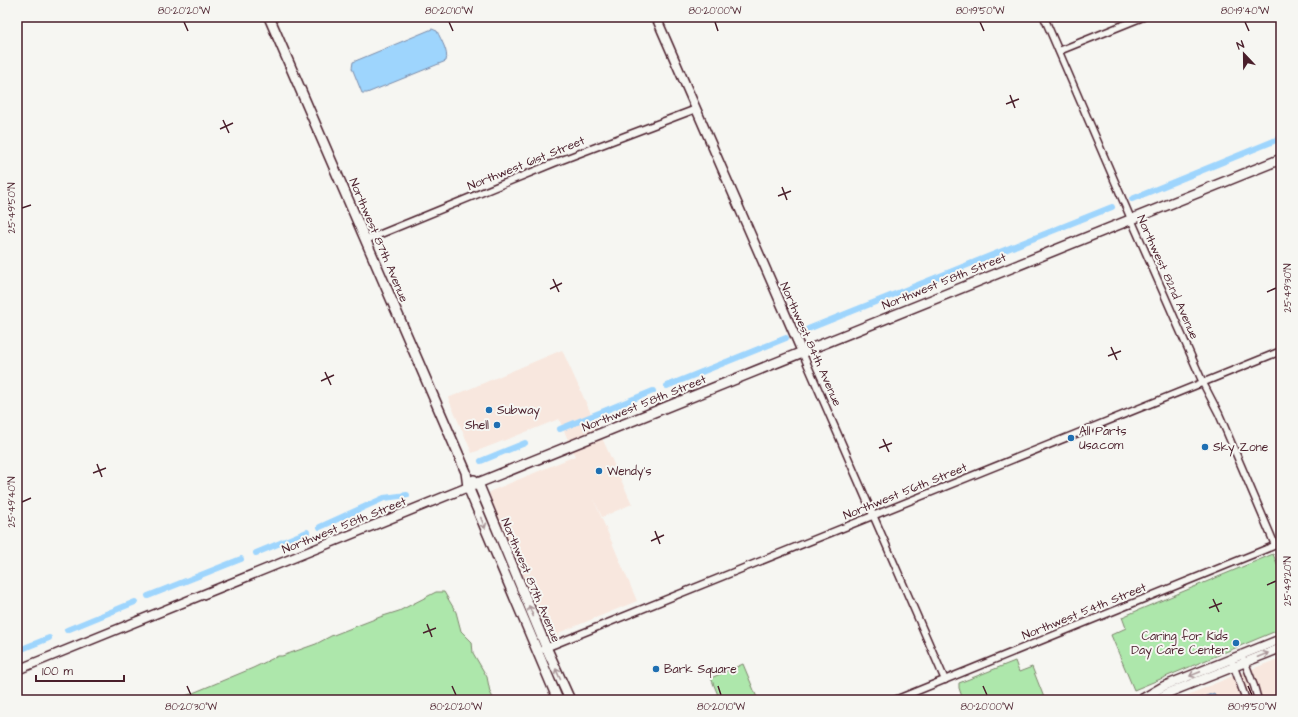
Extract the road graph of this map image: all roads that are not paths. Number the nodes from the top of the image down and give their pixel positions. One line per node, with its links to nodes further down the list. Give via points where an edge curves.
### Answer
1 (270, 17): 9 (main road, Northwest 87th Avenue)
2 (656, 17): 6 (street, Northwest 84th Avenue)
3 (1044, 17): 5 (street, Northwest 82nd Avenue)
4 (1143, 17): 5 (street)
5 (1059, 51): 8 (street, Northwest 82nd Avenue)
6 (696, 109): 9 (street, Northwest 61st Street); 11 (street, Northwest 84th Avenue)
7 (1281, 159): 8 (main road, Northwest 58th Street)
8 (1131, 219): 11 (main road, Northwest 58th Street); 12 (street, Northwest 82nd Avenue)
9 (366, 240): 13 (main road, Northwest 87th Avenue)
10 (1281, 351): 12 (street, Northwest 56th Street)
11 (802, 352): 14 (main road, Northwest 58th Street); 16 (street, Northwest 84th Avenue)
12 (1203, 383): 16 (street, Northwest 56th Street); 17 (street, Northwest 82nd Avenue)
13 (466, 472): 14 (main road, Northwest 87th Avenue); 15 (main road, Northwest 87th Avenue)
14 (478, 483): 15 (street, Northwest 58th Street); 19 (main road, Northwest 87th Avenue, one-way to 14)
15 (468, 487): 21 (main road, Northwest 87th Avenue, one-way to 21); 24 (street, Northwest 58th Street)
16 (873, 516): 19 (street, Northwest 56th Street); 25 (street, Northwest 84th Avenue)
17 (1278, 544): 25 (street, Northwest 54th Street)
18 (1281, 639): 22 (street)
19 (546, 647): 21 (street, Northwest 56th Street); 27 (main road, Northwest 87th Avenue, one-way to 19)
20 (1281, 648): 22 (street, one-way to 20)
21 (536, 652): 26 (main road, Northwest 87th Avenue)
22 (1243, 659): 23 (street); 32 (street)
23 (1233, 663): 29 (street, one-way to 29, via 1164,686); 30 (street); 31 (street)
24 (17, 670)
25 (945, 680): 28 (street, Northwest 54th Street)
26 (558, 700)
27 (570, 700)
28 (895, 700)
29 (1140, 700)
30 (1156, 700)
31 (1246, 700)
32 (1258, 700)

